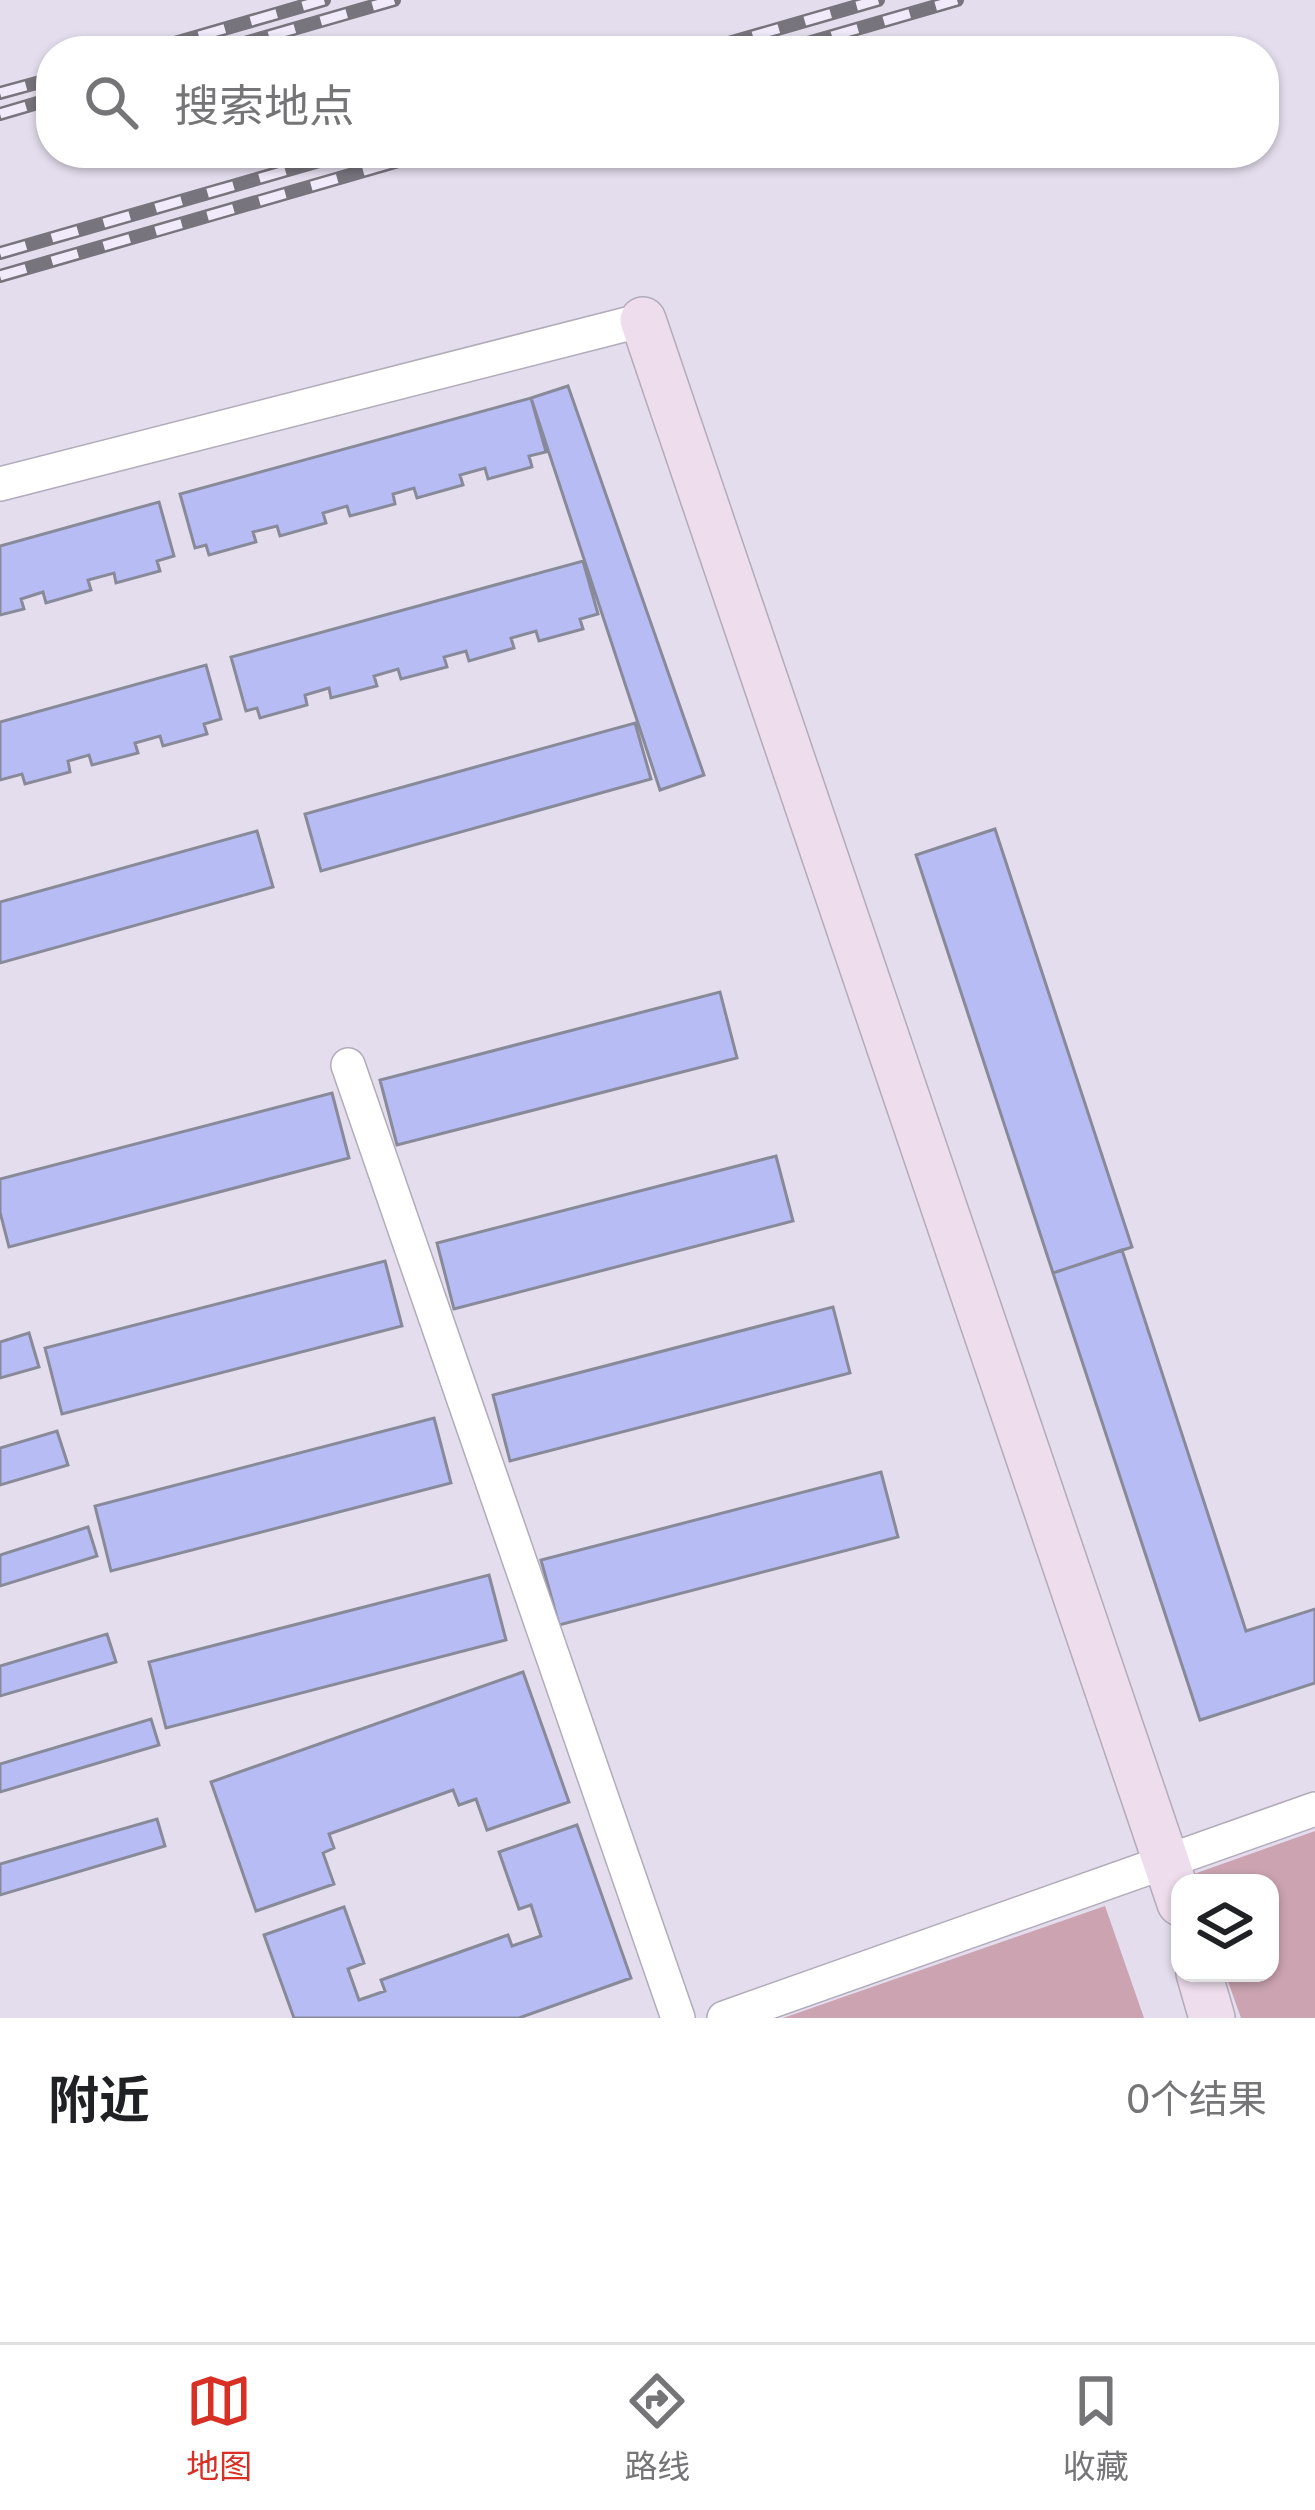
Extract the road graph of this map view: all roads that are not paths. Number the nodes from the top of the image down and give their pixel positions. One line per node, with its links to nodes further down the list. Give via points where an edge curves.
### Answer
1 (643, 320): 2 (street); 5 (street)
2 (0, 484)
3 (348, 1065): 9 (street)
4 (1315, 1809): 6 (street)
5 (1171, 1874)
6 (1189, 1874)
7 (1171, 1883): 10 (street)
8 (1202, 1982): 11 (street)
9 (678, 2018)
10 (724, 2018)
11 (1212, 2018)

